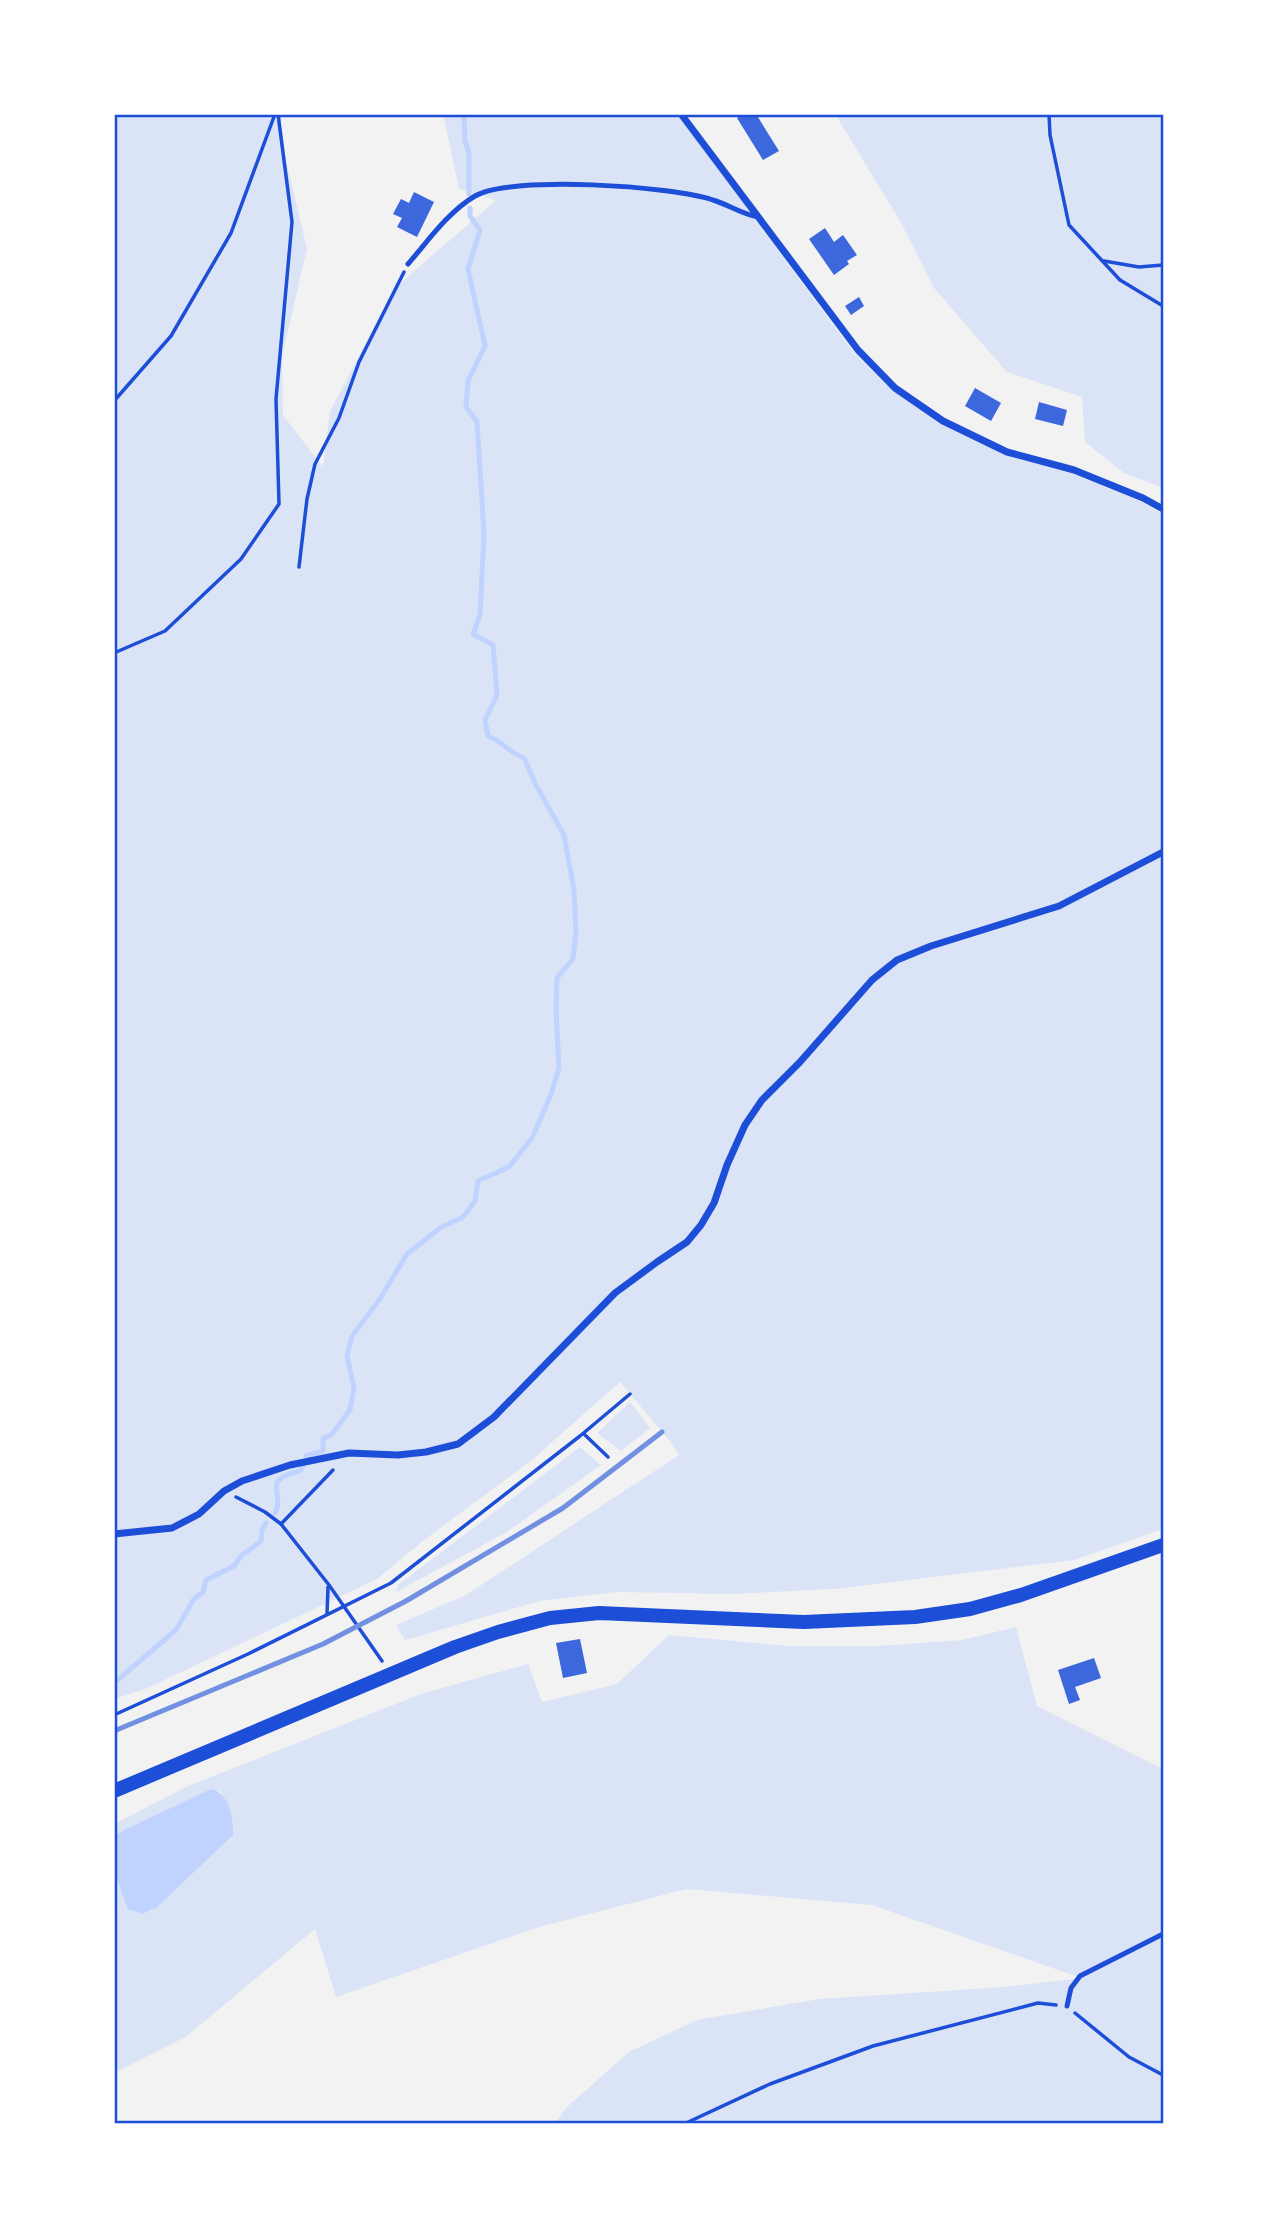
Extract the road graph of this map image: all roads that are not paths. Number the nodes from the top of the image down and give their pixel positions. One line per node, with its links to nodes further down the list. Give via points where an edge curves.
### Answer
1 (681, 114): 2 (street)
2 (758, 217): 3 (lane, via 712,199 655,188 512,186 477,194 450,216); 4 (street, via 858,350 895,388 943,421 1007,452 1074,470)
3 (408, 264)
4 (1163, 509)
5 (1163, 852): 6 (street, via 1059,906 897,960 762,1100 745,1125 714,1203 687,1242 615,1293 494,1417 458,1444 398,1455 349,1453 290,1465 242,1481 200,1514 172,1528)
6 (114, 1534)
7 (1163, 1545): 8 (main road, via 1021,1595 915,1617 804,1622 599,1613 550,1618 455,1647)
8 (114, 1791)
9 (1163, 1934): 10 (lane, via 1080,1976 1071,1987)
10 (1067, 2006)

